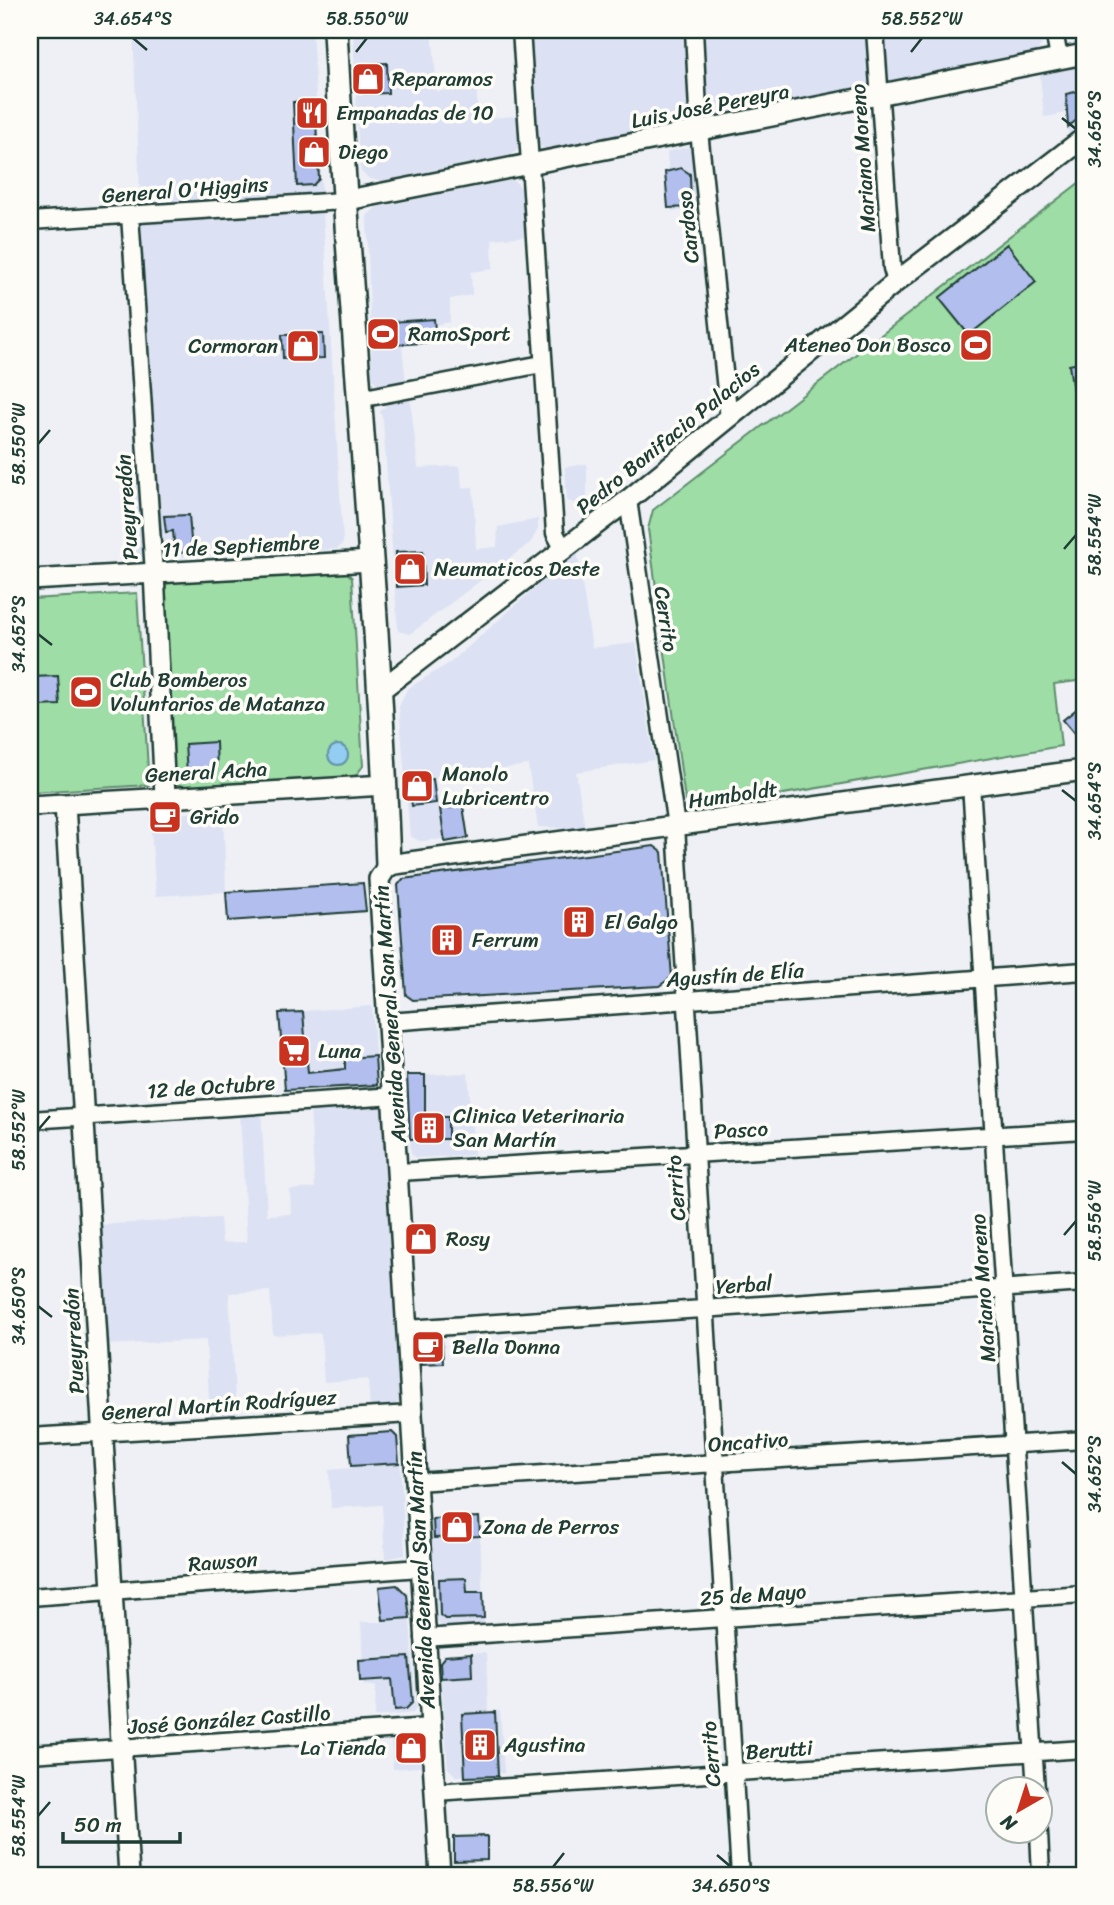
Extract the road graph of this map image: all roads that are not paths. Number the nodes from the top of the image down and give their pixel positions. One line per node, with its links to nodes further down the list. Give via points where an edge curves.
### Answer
1 (335, 30): 12 (main road, Avenida General San Martín)
2 (521, 30): 11 (street)
3 (694, 30): 9 (street, Cardoso)
4 (874, 30): 8 (street, Mariano Moreno)
5 (1054, 30): 7 (street)
6 (1084, 54): 7 (street, Luis José Pereyra)
7 (1059, 59): 8 (street, Luis José Pereyra)
8 (880, 96): 9 (street, Luis José Pereyra); 15 (street, Mariano Moreno)
9 (699, 131): 11 (street, Luis José Pereyra); 18 (street, Cardoso)
10 (1084, 138): 15 (street, Pedro Bonifacio Palacios)
11 (528, 165): 12 (street, Luis José Pereyra); 16 (street)
12 (344, 201): 13 (street, General O'Higgins); 17 (main road, Avenida General San Martín)
13 (130, 215): 14 (street, General O'Higgins); 22 (street, Pueyrredón)
14 (30, 221)
15 (896, 282): 18 (street, Pedro Bonifacio Palacios)
16 (542, 364): 17 (street); 20 (street, via 555,533)
17 (359, 400): 21 (main road, Avenida General San Martín)
18 (729, 419): 19 (street, Pedro Bonifacio Palacios)
19 (628, 500): 20 (street, Pedro Bonifacio Palacios); 31 (street, Cerrito)
20 (564, 550): 24 (street, Pedro Bonifacio Palacios)
21 (371, 561): 22 (street, 11 de Septiembre); 24 (main road, Avenida General San Martín)
22 (154, 573): 23 (street, 11 de Septiembre); 28 (street, Pueyrredón)
23 (30, 580)
24 (378, 692): 27 (main road, Avenida General San Martín)
25 (1084, 769): 26 (street, Humboldt)
26 (971, 784): 31 (street, Humboldt); 34 (street, Mariano Moreno)
27 (385, 785): 28 (street, General Acha); 32 (main road, Avenida General San Martín)
28 (165, 796): 29 (street, General Acha)
29 (65, 804): 30 (street, General Acha); 38 (street, Pueyrredón)
30 (30, 806)
31 (676, 826): 32 (street, Humboldt); 35 (street, Cerrito)
32 (387, 865): 36 (street, Avenida General San Martín, via 379,879)
33 (1084, 971): 34 (street, Agustín de Elía)
34 (984, 978): 35 (street, Agustín de Elía); 41 (street, Mariano Moreno)
35 (686, 1000): 36 (street, Agustín de Elía); 42 (street, Cerrito)
36 (388, 1022): 37 (street, Avenida General San Martín)
37 (395, 1096): 38 (street, 12 de Octubre); 43 (street, Avenida General San Martín)
38 (84, 1116): 39 (street, 12 de Octubre); 49 (street, Pueyrredón)
39 (30, 1120)
40 (1084, 1130): 41 (street, Pasco)
41 (994, 1137): 42 (street, Pasco); 45 (street, Mariano Moreno)
42 (694, 1154): 43 (street, Pasco); 46 (street, Cerrito)
43 (399, 1172): 47 (street, Avenida General San Martín)
44 (1084, 1283): 45 (street, Yerbal)
45 (1004, 1288): 46 (street, Yerbal); 52 (street, Mariano Moreno)
46 (705, 1309): 47 (street, Yerbal); 53 (street, Cerrito)
47 (407, 1329): 48 (street, Avenida General San Martín)
48 (411, 1414): 49 (street, General Martín Rodríguez); 54 (street, Avenida General San Martín)
49 (102, 1434): 50 (street, General Martín Rodríguez); 56 (street, Pueyrredón)
50 (30, 1437)
51 (1084, 1440): 52 (street, Oncativo)
52 (1014, 1445): 53 (street, Oncativo); 59 (street, Mariano Moreno)
53 (714, 1466): 54 (street, Oncativo); 60 (street, Cerrito)
54 (415, 1482): 55 (street, Avenida General San Martín)
55 (420, 1568): 56 (street, Rawson); 61 (street, Avenida General San Martín)
56 (112, 1592): 58 (street, Rawson); 63 (street, Pueyrredón)
57 (1084, 1594): 59 (street, 25 de Mayo)
58 (30, 1597)
59 (1024, 1598): 60 (street, 25 de Mayo); 65 (street, Mariano Moreno)
60 (723, 1618): 61 (street, 25 de Mayo); 67 (street, Cerrito)
61 (424, 1638): 62 (street, Avenida General San Martín)
62 (430, 1727): 63 (street, José González Castillo); 69 (street, Avenida General San Martín)
63 (121, 1748): 66 (street, José González Castillo); 71 (street, Pueyrredón)
64 (1084, 1749): 65 (street, Berutti)
65 (1034, 1752): 67 (street, Berutti); 68 (street, Mariano Moreno)
66 (30, 1754)
67 (734, 1774): 69 (street, Berutti); 73 (street, Cerrito)
68 (1035, 1776)
69 (435, 1792): 72 (street, Avenida General San Martín)
70 (1040, 1846): 74 (street)
71 (129, 1875)
72 (440, 1875)
73 (740, 1875)
74 (1041, 1875)

